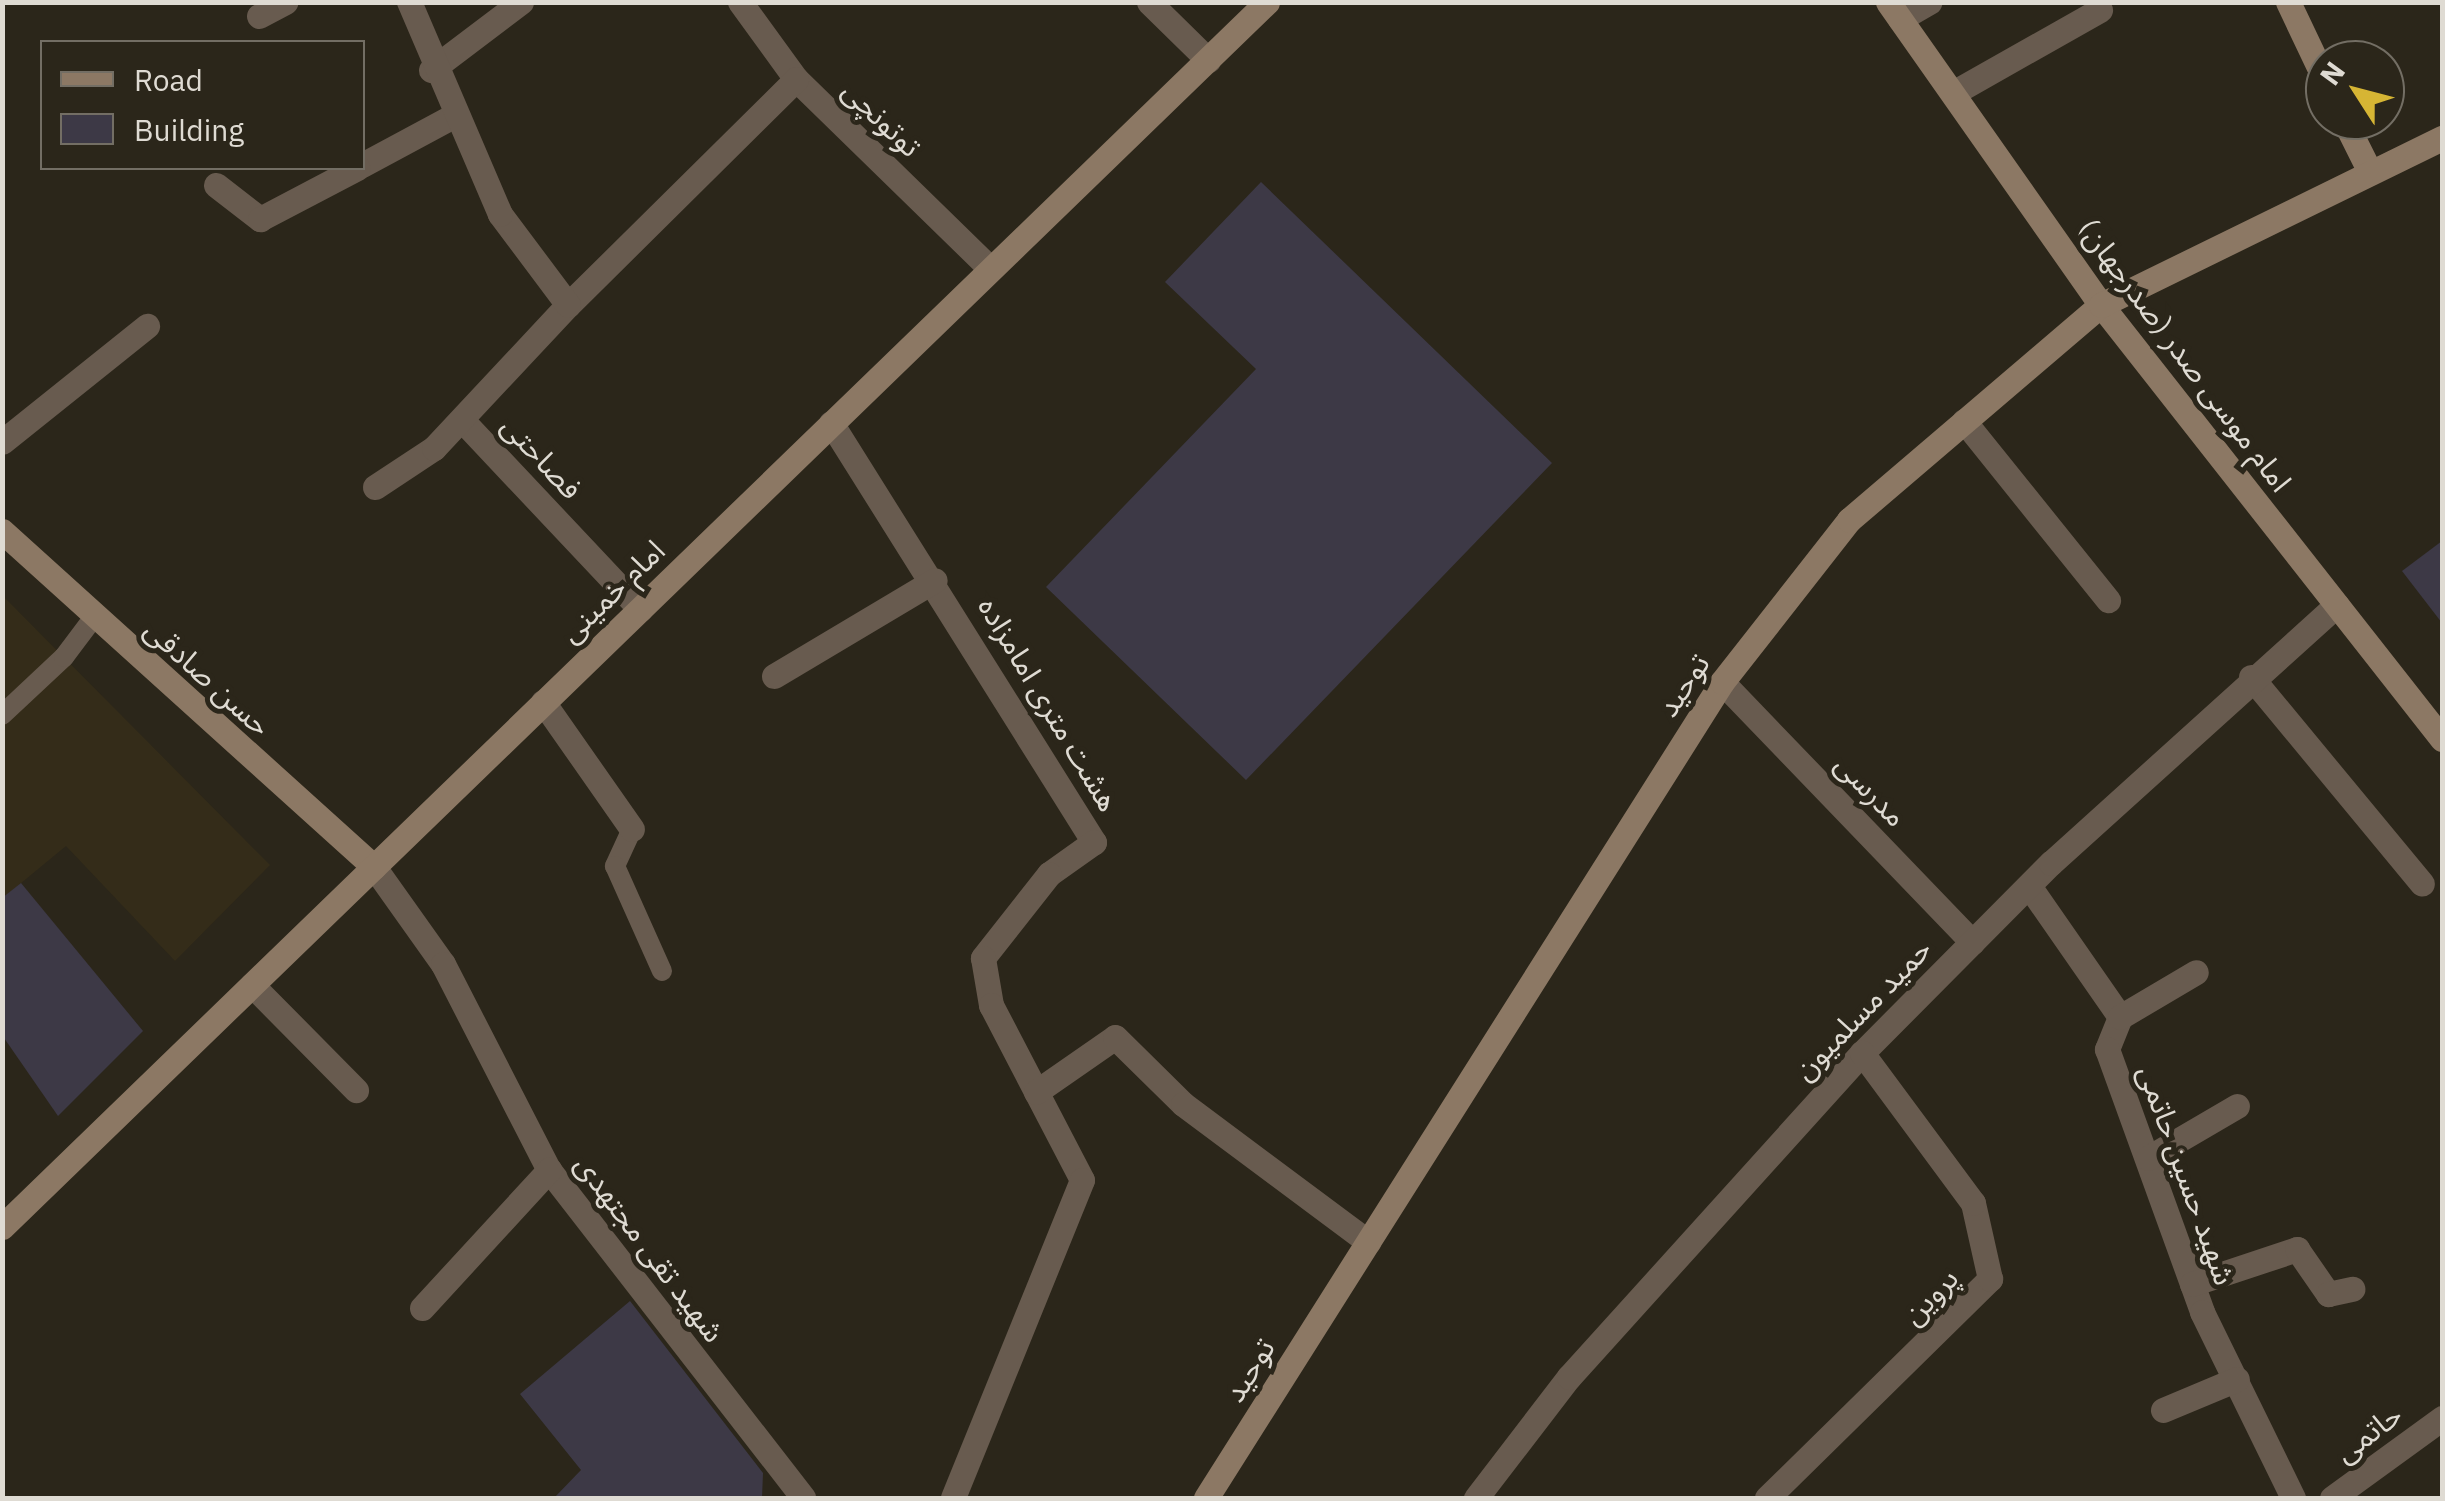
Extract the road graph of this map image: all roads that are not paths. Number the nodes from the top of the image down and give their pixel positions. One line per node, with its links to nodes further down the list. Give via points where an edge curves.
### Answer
1 (285, 2): 11 (street)
2 (408, 2): 14 (street)
3 (522, 2): 14 (street)
4 (740, 2): 15 (street, توتونچی)
5 (1149, 2): 13 (street)
6 (1267, 2): 13 (main road, امام خمینی)
7 (1930, 2): 10 (street)
8 (2288, 2): 12 (main road)
9 (2100, 10): 16 (street)
10 (1894, 11): 16 (main road, (صدرجهان) امام موسی صدر)
11 (259, 16)
12 (2306, 40)
13 (1208, 60): 24 (main road, امام خمینی)
14 (432, 70): 17 (street)
15 (796, 78): 24 (street, توتونچی); 26 (street, فصاحتی)
16 (1952, 94): 25 (main road, (صدرجهان) امام موسی صدر)
17 (454, 116): 20 (street); 26 (street, via 500,214)
18 (2442, 138): 21 (main road, توحید)
19 (2354, 140): 21 (main road)
20 (365, 163)
21 (2368, 168): 25 (main road, توحید)
22 (352, 170): 23 (street, via 260,219)
23 (216, 184)
24 (991, 269): 30 (main road, امام خمینی)
25 (2101, 304): 29 (main road, توحید); 36 (main road, (صدرجهان) امام موسی صدر)
26 (568, 305): 28 (street, فصاحتی)
27 (147, 326): 31 (street)
28 (462, 420): 32 (street); 37 (street, فصاحتی)
29 (1964, 421): 35 (street); 41 (main road, توحید, via 1849,520)
30 (832, 424): 34 (street, هشت متری امامزاده); 37 (main road, امام خمینی)
31 (2, 442)
32 (376, 487)
33 (2, 531): 38 (main road, حسن صادقی)
34 (935, 580): 39 (street); 56 (street, هشت متری امامزاده, via 1094,842 1050,874 983,958 992,1005)
35 (2108, 600)
36 (2337, 605): 40 (street, حمید مسلمیون); 44 (main road, (صدرجهان) امام موسی صدر)
37 (640, 609): 42 (main road, امام خمینی)
38 (94, 616): 43 (lane, via 64,658); 46 (main road, حسن صادقی)
39 (774, 676)
40 (2251, 676): 47 (street); 48 (street, حمید مسلمیون)
41 (1722, 682): 49 (street, مدرسی); 61 (main road, توحید)
42 (543, 702): 45 (street); 46 (main road, امام خمینی)
43 (2, 715)
44 (2442, 739)
45 (632, 828): 50 (lane, via 615,866)
46 (374, 867): 52 (main road, امام خمینی); 59 (street, شهید تقی مجتهدی, via 463,998)
47 (2422, 884)
48 (2029, 886): 49 (street, حمید مسلمیون); 53 (street)
49 (1972, 942): 54 (street, حمید مسلمیون)
50 (662, 971)
51 (2196, 972): 53 (street)
52 (252, 985): 55 (street); 60 (main road, امام خمینی)
53 (2120, 1017): 58 (street, شهید حسین حاتمی, via 2107,1050)
54 (1862, 1054): 71 (street, حمید مسلمیون, via 1569,1377); 72 (street, پروین, via 1974,1202 1990,1279)
55 (356, 1090)
56 (1036, 1092): 61 (street, via 1115,1037 1182,1104); 69 (street, هشت متری امامزاده, via 1082,1180)
57 (2238, 1106): 58 (street)
58 (2148, 1158): 62 (street, شهید حسین حاتمی)
59 (550, 1170): 64 (street); 68 (street, شهید تقی مجتهدی)
60 (2, 1226)
61 (1368, 1242): 70 (main road, توحید)
62 (2192, 1284): 63 (street, via 2296,1248 2328,1294); 65 (street, شهید حسین حاتمی)
63 (2352, 1288)
64 (422, 1308)
65 (2237, 1379): 66 (street); 73 (street, شهید حسین حاتمی)
66 (2163, 1410)
67 (2442, 1418): 74 (street, حاتمی)
68 (799, 1497)
69 (953, 1498)
70 (1206, 1498)
71 (1476, 1498)
72 (1767, 1498)
73 (2293, 1498)
74 (2332, 1498)

